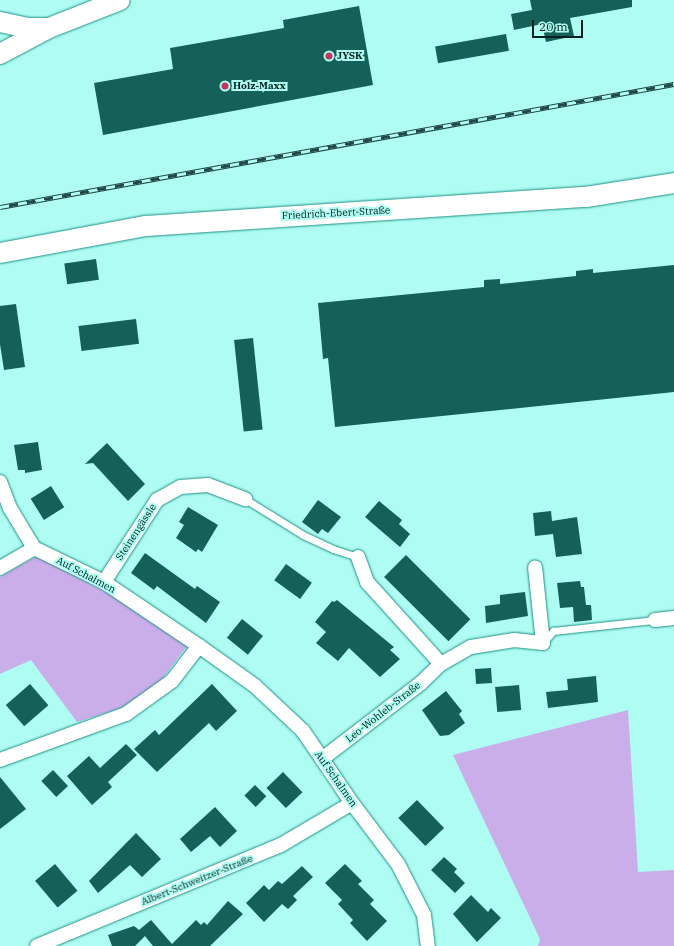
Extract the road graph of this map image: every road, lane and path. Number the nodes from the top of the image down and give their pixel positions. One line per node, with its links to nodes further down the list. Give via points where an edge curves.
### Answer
1 (120, 0): 3 (street)
2 (0, 22): 3 (street, via 29,28)
3 (49, 28): 4 (street)
4 (0, 54)
5 (674, 183): 6 (street, Friedrich-Ebert-Straße, via 578,198 457,208 247,218 146,226)
6 (0, 253)
7 (0, 482): 9 (street, via 10,508)
8 (245, 499): 10 (lane, via 303,535); 13 (street, Steinengässle, via 208,485 180,487 157,500)
9 (34, 548): 12 (street); 13 (street, Auf Schalmen)
10 (358, 557): 18 (street, via 367,582)
11 (536, 567): 16 (street)
12 (0, 568)
13 (104, 582): 17 (street, Auf Schalmen)
14 (674, 618): 15 (street)
15 (655, 620): 16 (lane, via 553,631)
16 (543, 643): 18 (street, Leo-Wohleb-Straße, via 514,640 471,647)
17 (198, 646): 19 (street, Auf Schalmen, via 255,686 303,731); 20 (street, via 172,681 126,714)
18 (441, 664): 19 (street, Leo-Wohleb-Straße, via 421,683)
19 (322, 759): 21 (street, Auf Schalmen)
20 (0, 760)
21 (352, 803): 22 (street, Albert-Schweitzer-Straße, via 281,845); 23 (street, Auf Schalmen, via 398,864 424,915)
22 (37, 946)
23 (428, 946)

